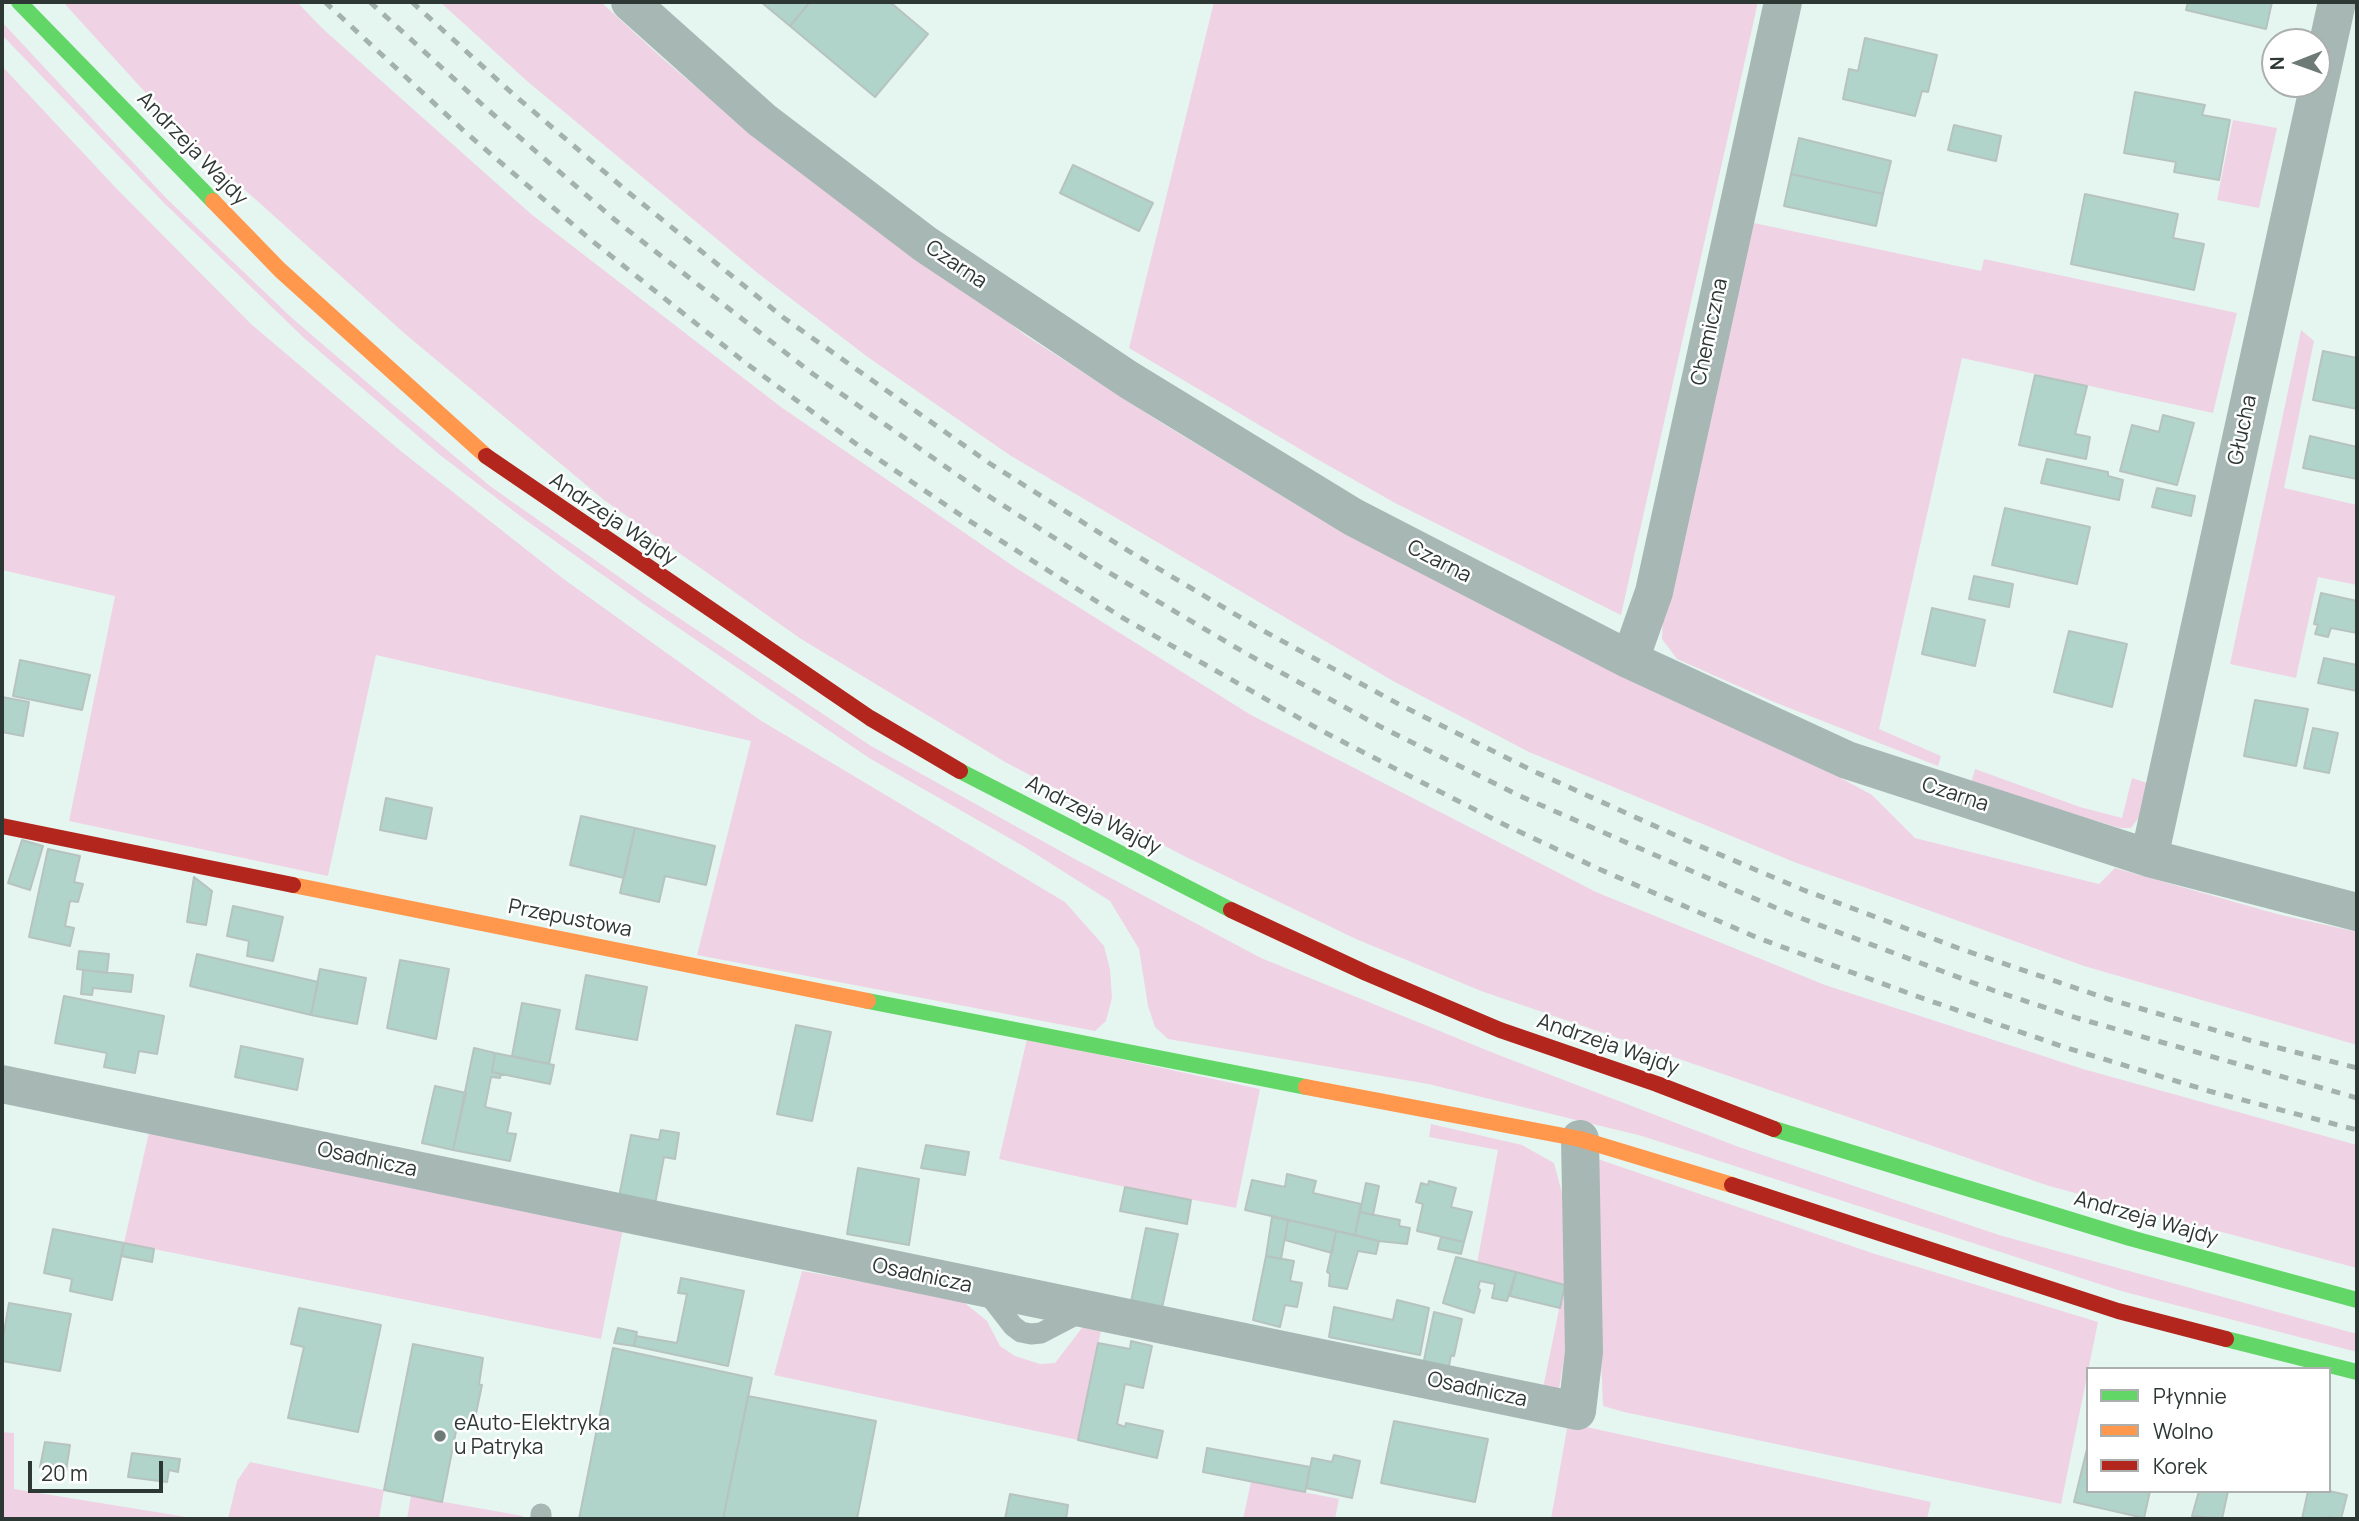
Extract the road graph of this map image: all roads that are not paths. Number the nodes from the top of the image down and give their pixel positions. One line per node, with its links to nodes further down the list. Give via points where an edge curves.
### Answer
1 (19, 2): 11 (main road, Andrzeja Wajdy, via 280,270 494,464 870,718 957,770 1224,907 1500,1030 1766,1126 2130,1238)
2 (630, 2): 5 (street, Czarna, via 762,120 925,244 1129,380 1353,517)
3 (1783, 2): 5 (street, Chemiczna, via 1654,592)
4 (2337, 2): 7 (street, Głucha)
5 (1630, 660): 7 (street, Czarna, via 1847,760)
6 (2, 826): 10 (main road, Przepustowa, via 1129,1054)
7 (2150, 858): 8 (street, Czarna)
8 (2357, 912)
9 (2, 1084): 10 (street, Osadnicza, via 1577,1411 1584,1352)
10 (1580, 1139): 12 (main road, Przepustowa, via 2118,1311)
11 (2357, 1300)
12 (2357, 1372)

